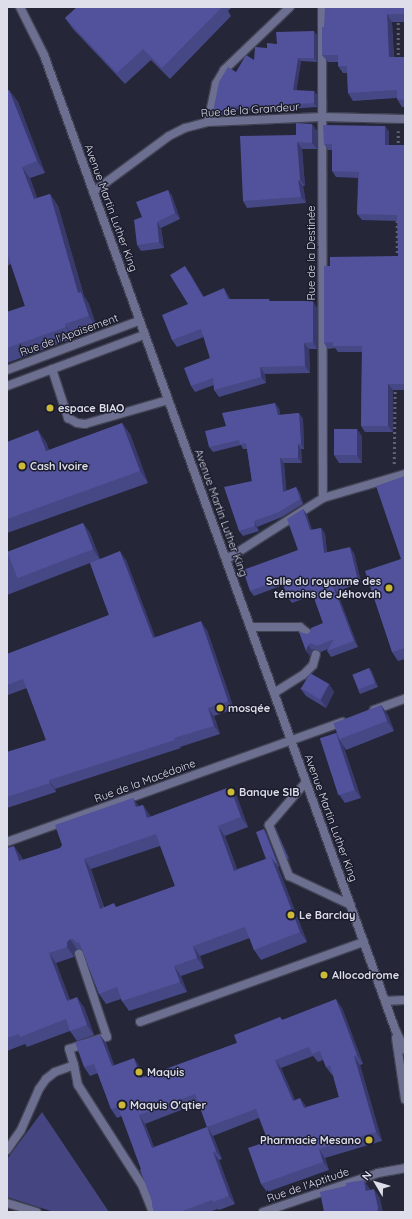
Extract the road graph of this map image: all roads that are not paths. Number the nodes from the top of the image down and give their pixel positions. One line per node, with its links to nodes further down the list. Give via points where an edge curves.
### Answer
1 (20, 7): 7 (street, Avenue Martin Luther King, via 44,55)
2 (290, 7): 6 (street, via 224,70 216,84)
3 (322, 7): 4 (street, Rue de la Destinée)
4 (322, 117): 5 (street, Rue de la Grandeur); 6 (street, Rue de la Grandeur); 15 (street, Rue de la Destinée)
5 (402, 119)
6 (208, 122): 7 (street, Rue de la Grandeur, via 185,128 169,136)
7 (94, 192): 8 (street, Avenue Martin Luther King)
8 (139, 321): 9 (street, Avenue Martin Luther King); 11 (street, Rue de l'Apaisement)
9 (144, 336): 10 (street); 13 (street, Avenue Martin Luther King)
10 (52, 369): 12 (street); 13 (street, via 68,418 77,423 85,424)
11 (7, 370)
12 (7, 386)
13 (168, 400): 16 (street, Avenue Martin Luther King)
14 (405, 474): 15 (street)
15 (323, 498): 16 (street)
16 (226, 559): 17 (street, Avenue Martin Luther King)
17 (251, 627): 18 (street, via 300,627); 20 (street, Avenue Martin Luther King)
18 (310, 635)
19 (316, 654): 20 (street, via 313,665 303,675)
20 (274, 693): 24 (street, Avenue Martin Luther King)
21 (405, 699): 22 (street)
22 (369, 712)
23 (348, 720): 24 (street, Rue de la Macédoine)
24 (291, 741): 25 (street, Avenue Martin Luther King); 26 (street, Rue de la Macédoine)
25 (306, 782): 27 (street, Avenue Martin Luther King); 27 (street, via 269,825 289,876)
26 (7, 842)
27 (351, 905): 28 (street, Avenue Martin Luther King)
28 (364, 942): 31 (street, Avenue Martin Luther King); 32 (street)
29 (79, 954): 35 (street, via 106,1037 69,1049)
30 (405, 1000): 31 (street)
31 (385, 1001): 33 (street, Avenue Martin Luther King)
32 (140, 1022)
33 (395, 1029): 34 (street, Avenue Martin Luther King); 36 (street, Avenue Martin Luther King)
34 (405, 1050)
35 (74, 1065): 37 (street, via 55,1072 46,1079 39,1088 21,1130); 41 (street, via 78,1085 142,1185)
36 (405, 1099)
37 (7, 1150)
38 (405, 1168): 42 (street, Rue de l'Aptitude, via 378,1173)
39 (7, 1202): 40 (street)
40 (38, 1212)
41 (153, 1212)
42 (264, 1212)

